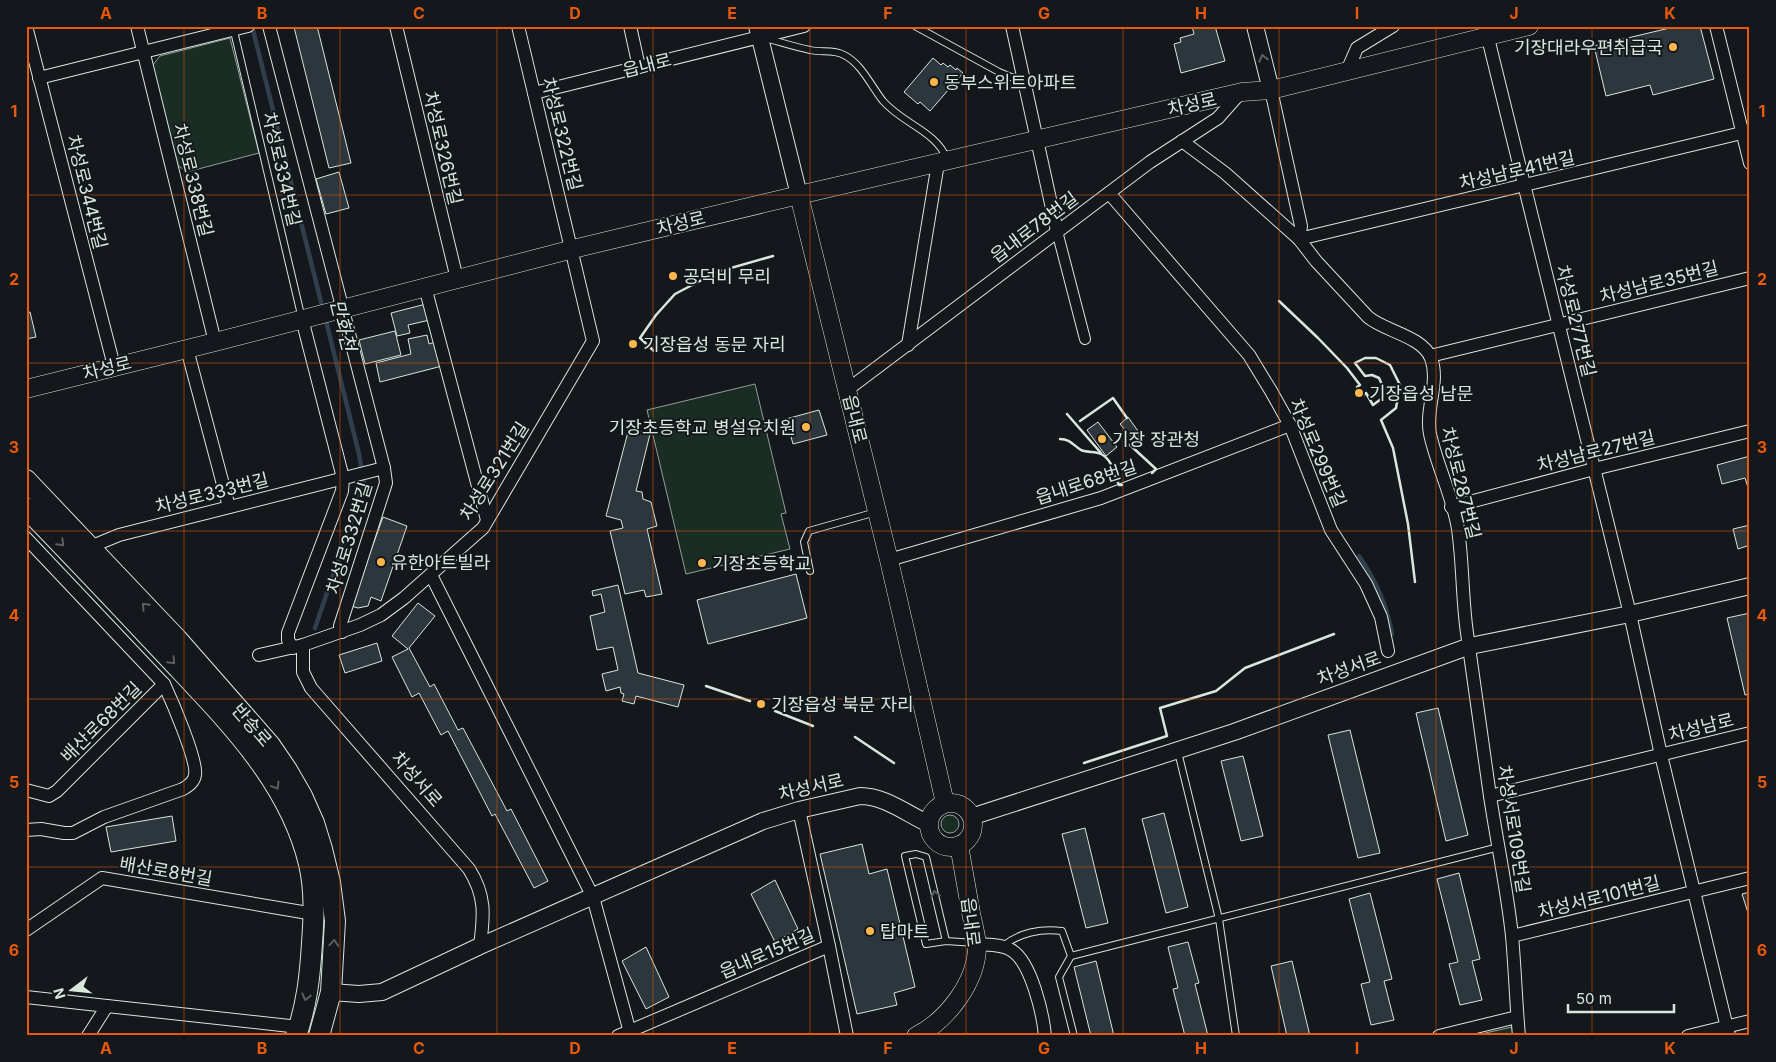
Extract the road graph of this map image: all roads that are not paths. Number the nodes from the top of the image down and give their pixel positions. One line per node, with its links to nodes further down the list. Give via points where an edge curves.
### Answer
1 (26, 26): 20 (street, 차성로344번길)
2 (137, 26): 17 (street, 차성로338번길)
3 (268, 26): 39 (street, 차성로332번길)
4 (396, 26): 37 (street, 차성로326번길)
5 (518, 26): 23 (street, 차성로322번길)
6 (630, 26): 18 (street)
7 (804, 26): 15 (street)
8 (915, 26): 21 (lane, via 999,72)
9 (1012, 26): 21 (street)
10 (1255, 26): 22 (street, one-way to 10)
11 (1393, 26): 19 (street, via 1357,48)
12 (1529, 26): 16 (main road, 차성로)
13 (1716, 26): 25 (street)
14 (238, 28): 17 (street); 40 (lane, 차성로334번길)
15 (758, 31): 18 (street, 읍내로); 28 (lane, via 812,51 846,56 862,71 889,107 939,145); 32 (street, 읍내로)
16 (1486, 31): 19 (main road, 차성로); 30 (street, 차성로277번길)
17 (143, 52): 20 (street); 43 (street, 차성로338번길)
18 (639, 66): 23 (street, 읍내로)
19 (1347, 71): 22 (main road, 차성로)
20 (39, 78): 47 (street, 차성로344번길)
21 (1024, 80): 26 (street)
22 (1271, 90): 24 (main road, 차성로); 34 (street, via 1301,226)
23 (534, 92): 35 (street, 차성로322번길)
24 (1242, 92): 26 (main road, 차성로); 27 (street, 읍내로78번길, via 1218,118)
25 (1746, 132): 29 (street); 30 (street, 차성남로41번길)
26 (1037, 140): 28 (main road, 차성로); 33 (street)
27 (1182, 141): 31 (street, 읍내로78번길); 34 (street, via 1225,173)
28 (943, 162): 32 (main road, 차성로); 44 (street)
29 (1750, 163)
30 (1524, 186): 34 (street, 차성남로41번길); 41 (street, 차성로277번길)
31 (1109, 193): 33 (street, 읍내로78번길); 50 (street, 차성로299번길, via 1249,355)
32 (799, 195): 35 (main road, 차성로); 49 (main road, 읍내로)
33 (1057, 231): 42 (street); 44 (street, 읍내로78번길)
34 (1299, 239): 46 (street, via 1368,317 1377,325 1409,338)
35 (573, 249): 37 (main road, 차성로); 60 (street, 차성로321번길, via 593,341)
36 (1750, 278): 41 (street, 차성남로35번길)
37 (457, 279): 38 (main road, 차성로)
38 (425, 287): 39 (main road, 차성로); 60 (street)
39 (338, 310): 40 (main road, 차성로); 52 (street, 차성로332번길)
40 (305, 319): 43 (main road, 차성로); 54 (street)
41 (1558, 324): 46 (street, 차성남로35번길); 53 (street, 차성로277번길)
42 (1085, 339)
43 (215, 342): 45 (main road, 차성로)
44 (908, 345): 49 (street, 읍내로78번길)
45 (187, 349): 47 (main road, 차성로); 56 (street)
46 (1430, 356): 57 (street, 차성로287번길, via 1434,380 1428,417 1430,432)
47 (114, 366): 48 (main road, 차성로)
48 (26, 389)
49 (848, 390): 59 (main road, 읍내로)
50 (1290, 425): 63 (street, 읍내로68번길, via 1101,498); 73 (street, 차성로299번길, via 1331,530 1366,584 1381,617)
51 (1750, 431): 53 (street, 차성남로27번길)
52 (379, 469): 54 (street, 차성로333번길); 70 (street, 차성로332번길, via 386,482 340,626)
53 (1594, 469): 57 (street, 차성남로27번길); 69 (street, 차성로277번길)
54 (348, 477): 56 (street, 차성로333번길); 72 (street, via 288,633 288,640)
55 (26, 480): 62 (main road, 반송로)
56 (229, 507): 62 (street, 차성로333번길, via 119,535)
57 (1451, 507): 71 (street, 차성로287번길, via 1458,528)
58 (26, 508): 65 (main road, 반송로, one-way to 65)
59 (878, 512): 63 (main road, 읍내로); 64 (lane, via 810,531 804,542)
60 (487, 520): 66 (street, 차성로321번길, via 475,536)
61 (26, 538): 68 (street)
62 (90, 547): 101 (main road, 반송로, one-way to 62, via 335,921 330,882 314,823 298,790 270,745)
63 (889, 560): 81 (main road, 읍내로)
64 (810, 571)
65 (89, 573): 68 (street); 91 (main road, 반송로, one-way to 91, via 232,726 272,780 285,802 309,864)
66 (431, 575): 70 (street, 차성로321번길, via 381,615); 90 (street)
67 (1750, 586): 69 (street, 차성서로)
68 (79, 593): 75 (street)
69 (1630, 614): 71 (street, 차성서로); 78 (street)
70 (342, 632): 72 (street, 차성로321번길)
71 (1470, 646): 77 (street, 차성서로); 80 (street, 차성서로109번길)
72 (298, 647): 74 (street, 차성로321번길); 97 (street, 차성서로, via 303,672 311,688 477,882 484,918)
73 (1388, 651)
74 (259, 656)
75 (164, 684): 79 (street, 배산로68번길, via 57,791 49,796); 85 (street, 배산로68번길, via 196,769 194,781 183,789 104,817 72,833)
76 (1750, 733): 78 (street, 차성남로)
77 (1178, 750): 83 (street, 차성서로); 92 (lane)
78 (1661, 755): 80 (street); 89 (street)
79 (26, 790)
80 (1490, 796): 87 (street, 차성서로109번길)
81 (945, 804): 83 (main road, via 954,802 963,806); 84 (main road, via 937,808)
82 (799, 810): 84 (street, 차성서로, via 870,796); 90 (street, 차성서로, via 763,821); 98 (street, 읍내로15번길)
83 (971, 818): 86 (main road, via 971,833)
84 (929, 824): 86 (main road, via 931,834 941,845 950,848)
85 (26, 830)
86 (959, 845): 96 (main road, 읍내로)
87 (1499, 847): 92 (lane); 94 (street, 차성서로109번길)
88 (1750, 878): 89 (street)
89 (1694, 892): 94 (street, 차성서로101번길); 107 (street)
90 (593, 897): 97 (street, 차성서로); 108 (street)
91 (314, 914): 93 (street, 배산로8번길, via 102,878); 106 (main road, 반송로, one-way to 106, via 310,981)
92 (1219, 919): 100 (lane); 115 (lane)
93 (26, 930)
94 (1512, 936): 104 (street, 차성서로109번길)
95 (946, 941): 95 (lane, one-way to 95, via 926,857 916,854 905,856 926,944); 96 (lane)
96 (977, 944): 99 (street); 112 (main road, 읍내로, via 970,976 955,1001 935,1024)
97 (480, 946): 101 (street, 차성서로, via 382,992)
98 (829, 946): 108 (street, 읍내로15번길); 111 (street)
99 (1003, 946): 100 (lane, via 1013,938 1046,928 1062,930); 113 (street, via 1020,956 1026,967)
100 (1071, 956): 114 (lane, via 1060,976)
101 (331, 992): 110 (main road, 반송로)
102 (26, 997): 103 (street)
103 (107, 1006): 106 (street); 109 (street)
104 (1517, 1017): 116 (street); 117 (street, 차성서로109번길)
105 (1750, 1021): 107 (street)
106 (297, 1031)
107 (1728, 1031): 118 (street)
108 (626, 1034)
109 (88, 1036)
110 (319, 1036)
111 (847, 1036)
112 (916, 1036)
113 (1045, 1036)
114 (1074, 1036)
115 (1236, 1036)
116 (1439, 1036)
117 (1519, 1036)
118 (1688, 1036)

